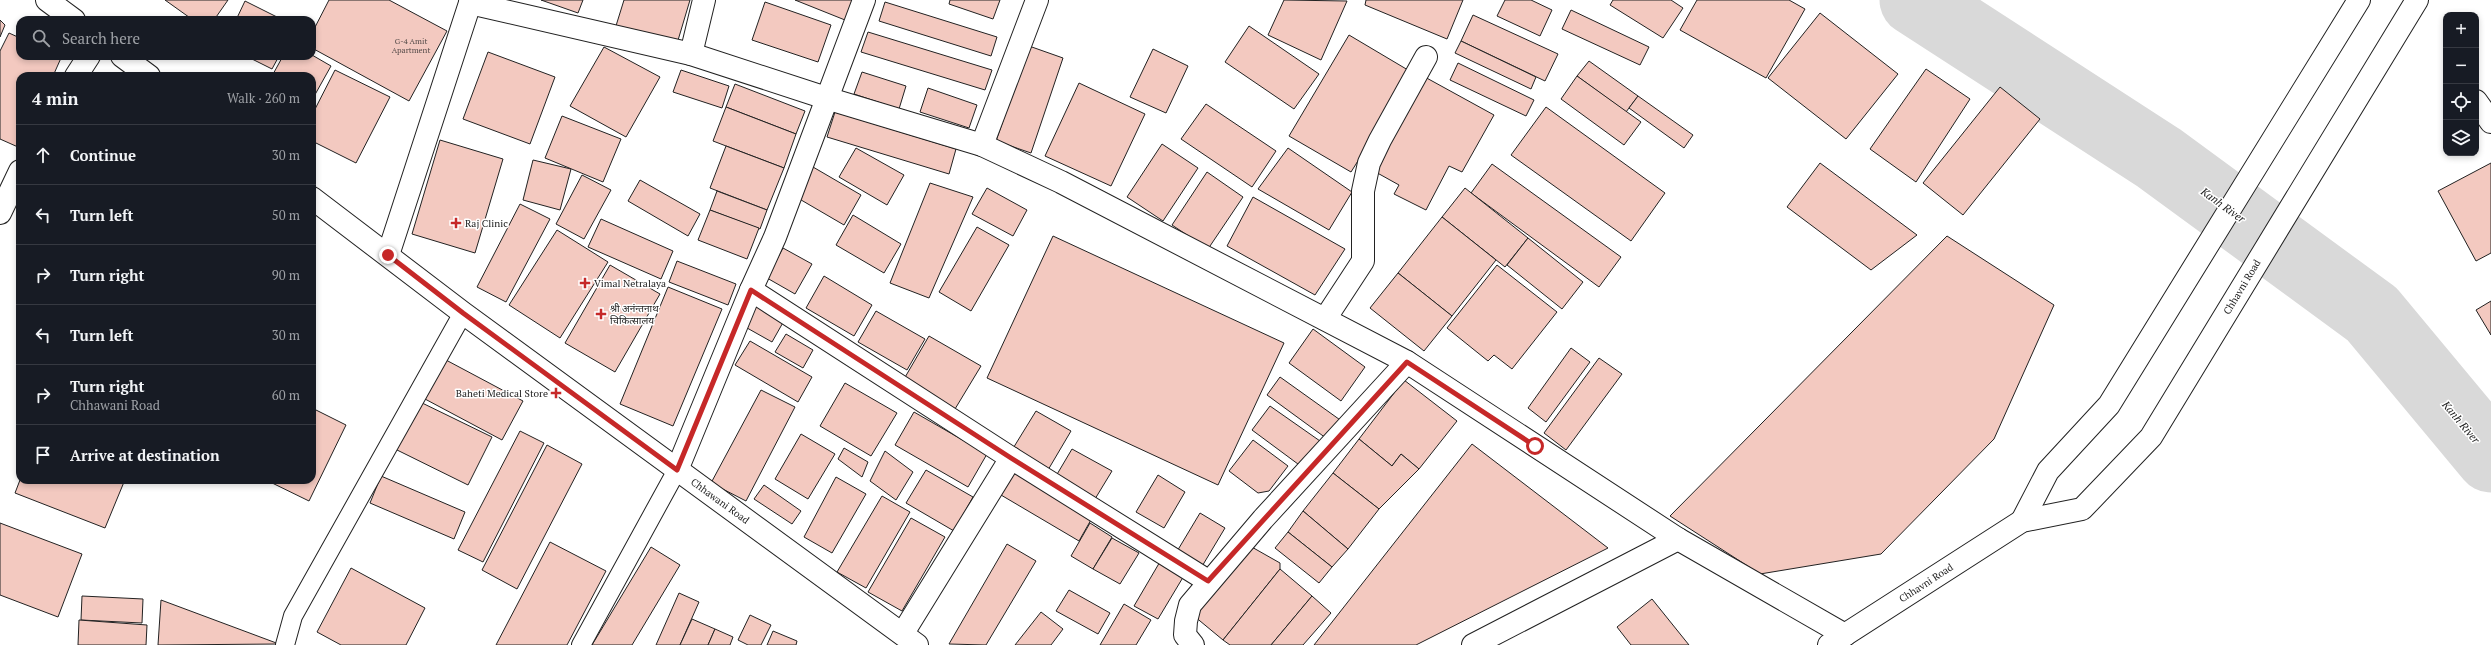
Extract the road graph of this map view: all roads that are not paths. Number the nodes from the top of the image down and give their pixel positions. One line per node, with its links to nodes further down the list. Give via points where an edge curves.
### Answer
1 (47, 0): 8 (street)
2 (704, 0): 9 (street)
3 (864, 0): 15 (street)
4 (1037, 0): 18 (street)
5 (2359, 0): 29 (street, Chhavni Road, via 2109,405 2048,471)
6 (2417, 0): 29 (street, Chhavni Road, via 2151,437 2082,509)
7 (471, 1): 9 (street); 22 (street)
8 (69, 16)
9 (691, 54): 15 (street)
10 (1426, 57): 25 (street, via 1369,163 1363,191 1363,261)
11 (86, 60): 13 (street)
12 (127, 60): 14 (street)
13 (79, 72)
14 (144, 72)
15 (826, 98): 18 (street); 23 (street, via 776,237)
16 (2479, 105): 17 (street)
17 (2491, 122)
18 (982, 145): 25 (street, via 1061,182)
19 (16, 179): 21 (street)
20 (316, 201): 22 (street, Chhawani Road)
21 (0, 213)
22 (388, 255): 24 (street, Chhawani Road)
23 (751, 290): 27 (street); 28 (street)
24 (463, 313): 28 (street, Chhawani Road); 34 (lane, via 293,616)
25 (1325, 319): 26 (street)
26 (1407, 362): 30 (street); 31 (street)
27 (1011, 458): 31 (street); 32 (street)
28 (677, 470): 32 (street, Chhawani Road); 35 (lane)
29 (2022, 521): 33 (street, Chhavni Road)
30 (1678, 539): 33 (street); 37 (street)
31 (1208, 581): 36 (street, via 1190,605 1186,621 1185,635)
32 (910, 639)
33 (1837, 640)
34 (285, 645)
35 (581, 645)
36 (1193, 645)
37 (1473, 645)

